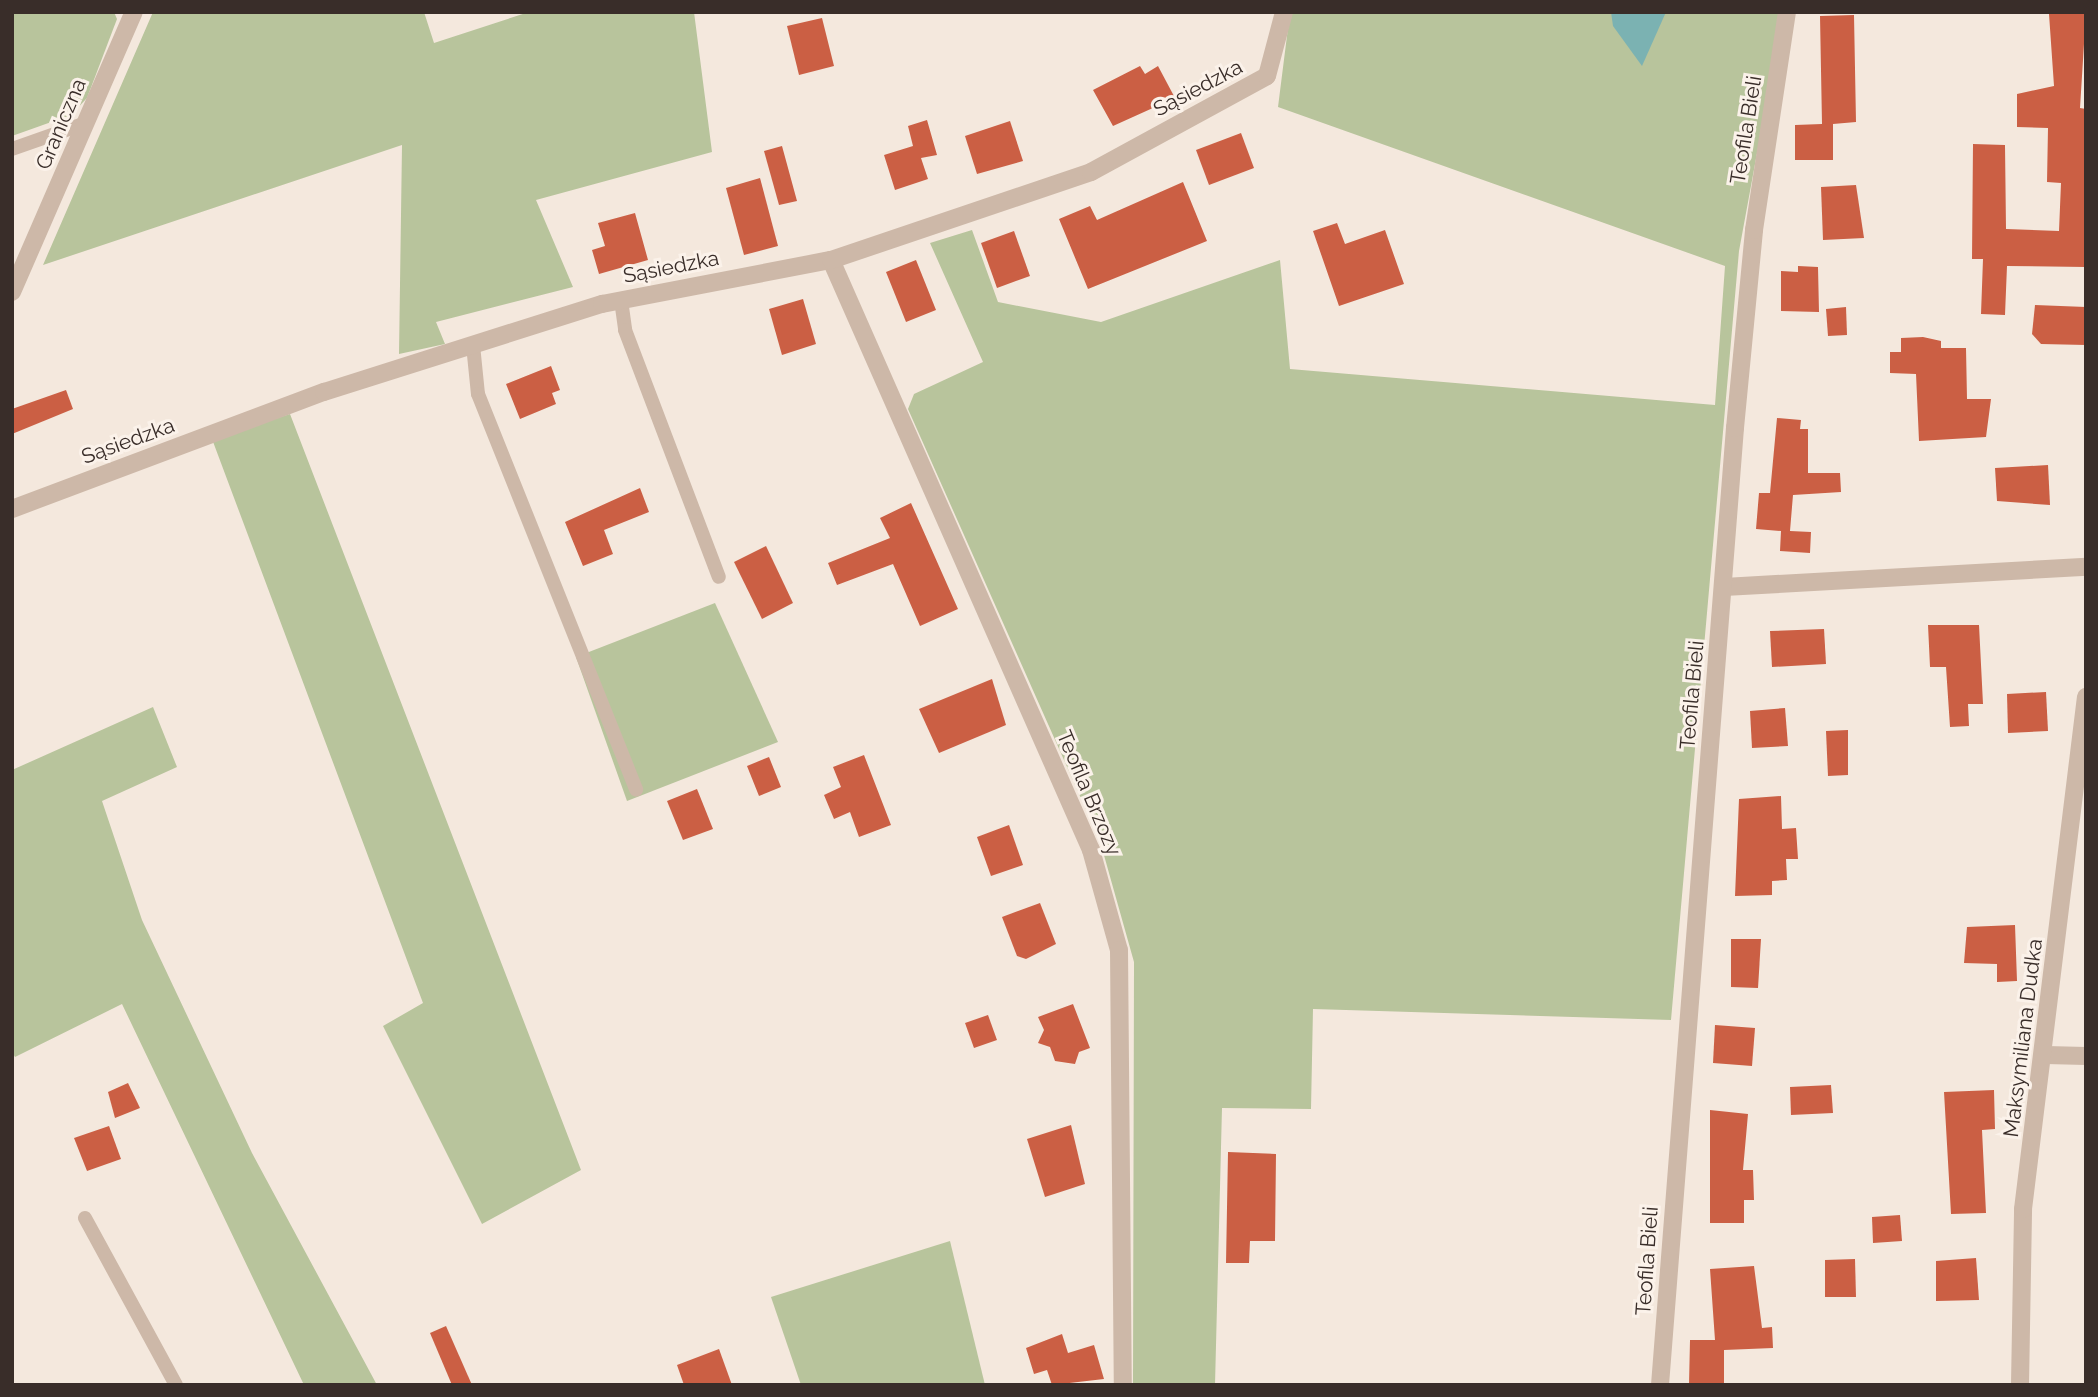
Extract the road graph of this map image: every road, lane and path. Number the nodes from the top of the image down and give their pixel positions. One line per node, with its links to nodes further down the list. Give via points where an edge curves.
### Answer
1 (134, 12): 4 (street, Graniczna)
2 (1284, 12): 6 (street, Sąsiedzka, via 1267,76 1257,82 1091,172)
3 (1787, 12): 13 (street, Teofila Bieli, via 1754,230)
4 (86, 123): 5 (lane); 7 (street, Graniczna)
5 (12, 149)
6 (831, 260): 8 (street, Sąsiedzka); 20 (street, Teofila Brzozy, via 1091,850 1119,950)
7 (12, 292)
8 (621, 300): 9 (street, Sąsiedzka); 12 (lane, via 625,330)
9 (473, 345): 10 (street, Sąsiedzka, via 324,392); 15 (lane, via 478,394)
10 (12, 509)
11 (2086, 567): 13 (street)
12 (719, 576)
13 (1724, 587): 21 (street, Teofila Bieli)
14 (2086, 697): 16 (street, Maksymiliana Dudka)
15 (636, 790)
16 (2046, 1055): 17 (street); 22 (street, Maksymiliana Dudka, via 2020,1248)
17 (2086, 1056)
18 (85, 1218): 19 (lane)
19 (176, 1385)
20 (1123, 1385)
21 (1660, 1385)
22 (2020, 1385)

